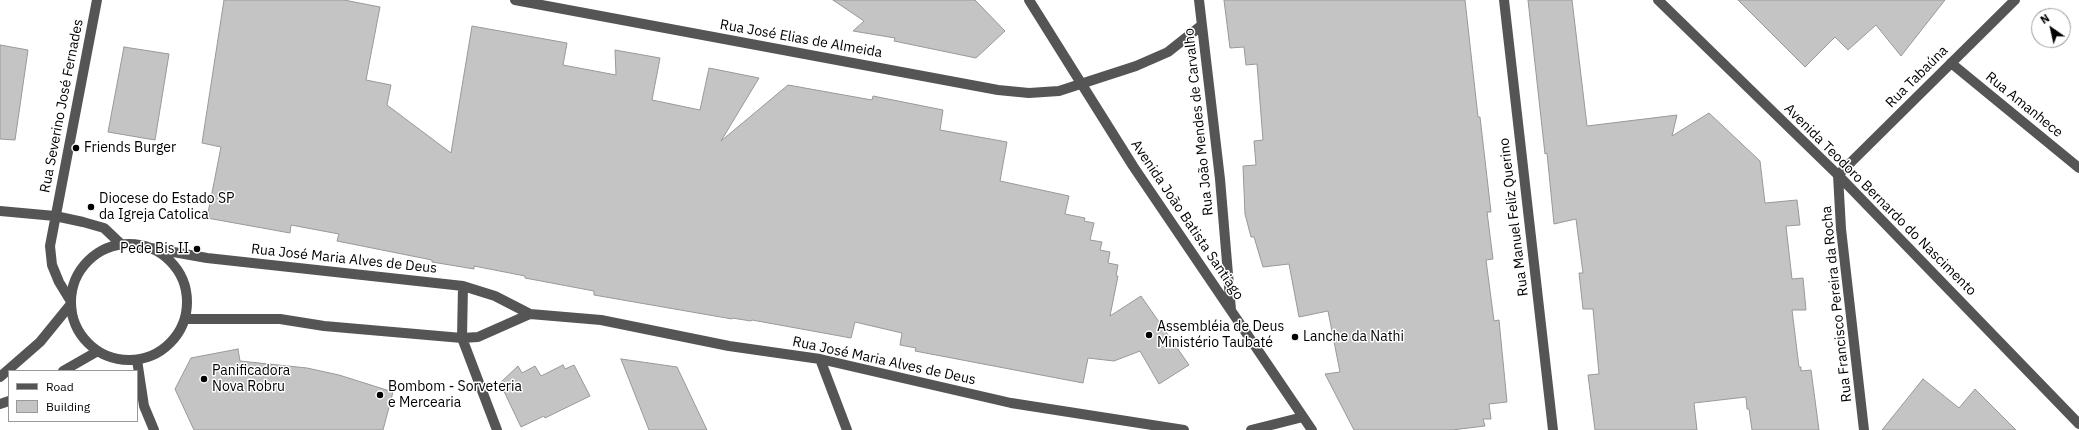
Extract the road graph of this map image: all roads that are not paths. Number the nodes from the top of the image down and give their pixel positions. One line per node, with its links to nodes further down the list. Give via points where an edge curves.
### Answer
1 (97, 0): 14 (street, Rua Severino José Fernades)
2 (516, 0): 10 (street, Rua José Elias de Almeida, via 998,90 1029,93 1059,91)
3 (1029, 0): 10 (street, Avenida João Batista Santiago)
4 (1200, 0): 8 (street, Rua João Mendes de Carvalho)
5 (1504, 0): 36 (street, Rua Manuel Feliz Querino)
6 (1658, 0): 12 (street, Avenida Teodoro Bernardo do Nascimento)
7 (2015, 0): 9 (street, Rua Tabaúna)
8 (1202, 25): 10 (street, via 1168,52 1136,66); 19 (street, Rua João Mendes de Carvalho)
9 (1951, 63): 11 (street, Rua Amanhece); 12 (street, Rua Tabaúna)
10 (1081, 84): 19 (street, Avenida João Batista Santiago)
11 (2079, 168)
12 (1838, 175): 29 (street, Avenida Teodoro Bernardo do Nascimento); 37 (street, Rua Francisco Pereira da Rocha, via 1841,229)
13 (0, 211): 14 (street)
14 (55, 216): 15 (street, via 104,228); 18 (street, Rua Severino José Fernades, via 50,246 52,265)
15 (122, 245): 16 (street, Rua José Maria Alves de Deus, via 137,244); 18 (street, Rua José Maria Alves de Deus, via 96,255 85,265 77,276)
16 (150, 248): 17 (street, Rua José Maria Alves de Deus, via 207,258); 21 (street, Rua José Maria Alves de Deus, via 165,257 177,269 185,285)
17 (464, 286): 20 (street, Rua José Maria Alves de Deus, via 482,290); 22 (street)
18 (71, 302): 23 (street, Rua José Maria Alves de Deus, via 78,331); 27 (street, via 40,342)
19 (1232, 312): 28 (street, Avenida João Batista Santiago)
20 (530, 314): 22 (street, Rua José Maria Alves de Deus, via 478,337); 24 (street, Rua José Maria Alves de Deus, via 601,320 729,346)
21 (185, 319): 22 (street, Rua José Maria Alves de Deus, via 280,320); 25 (street, Rua José Maria Alves de Deus, via 179,331 161,350)
22 (462, 338): 31 (street)
23 (98, 351): 25 (street, Rua José Maria Alves de Deus, via 123,360); 26 (street)
24 (820, 359): 32 (street); 33 (street, Rua José Maria Alves de Deus, via 1010,403)
25 (137, 360): 30 (street, via 144,406)
26 (66, 370)
27 (0, 377)
28 (1303, 417): 34 (street); 35 (street, Avenida João Batista Santiago)
29 (2079, 424)
30 (154, 430)
31 (497, 430)
32 (847, 430)
33 (1178, 430)
34 (1251, 430)
35 (1312, 430)
36 (1553, 430)
37 (1864, 430)

